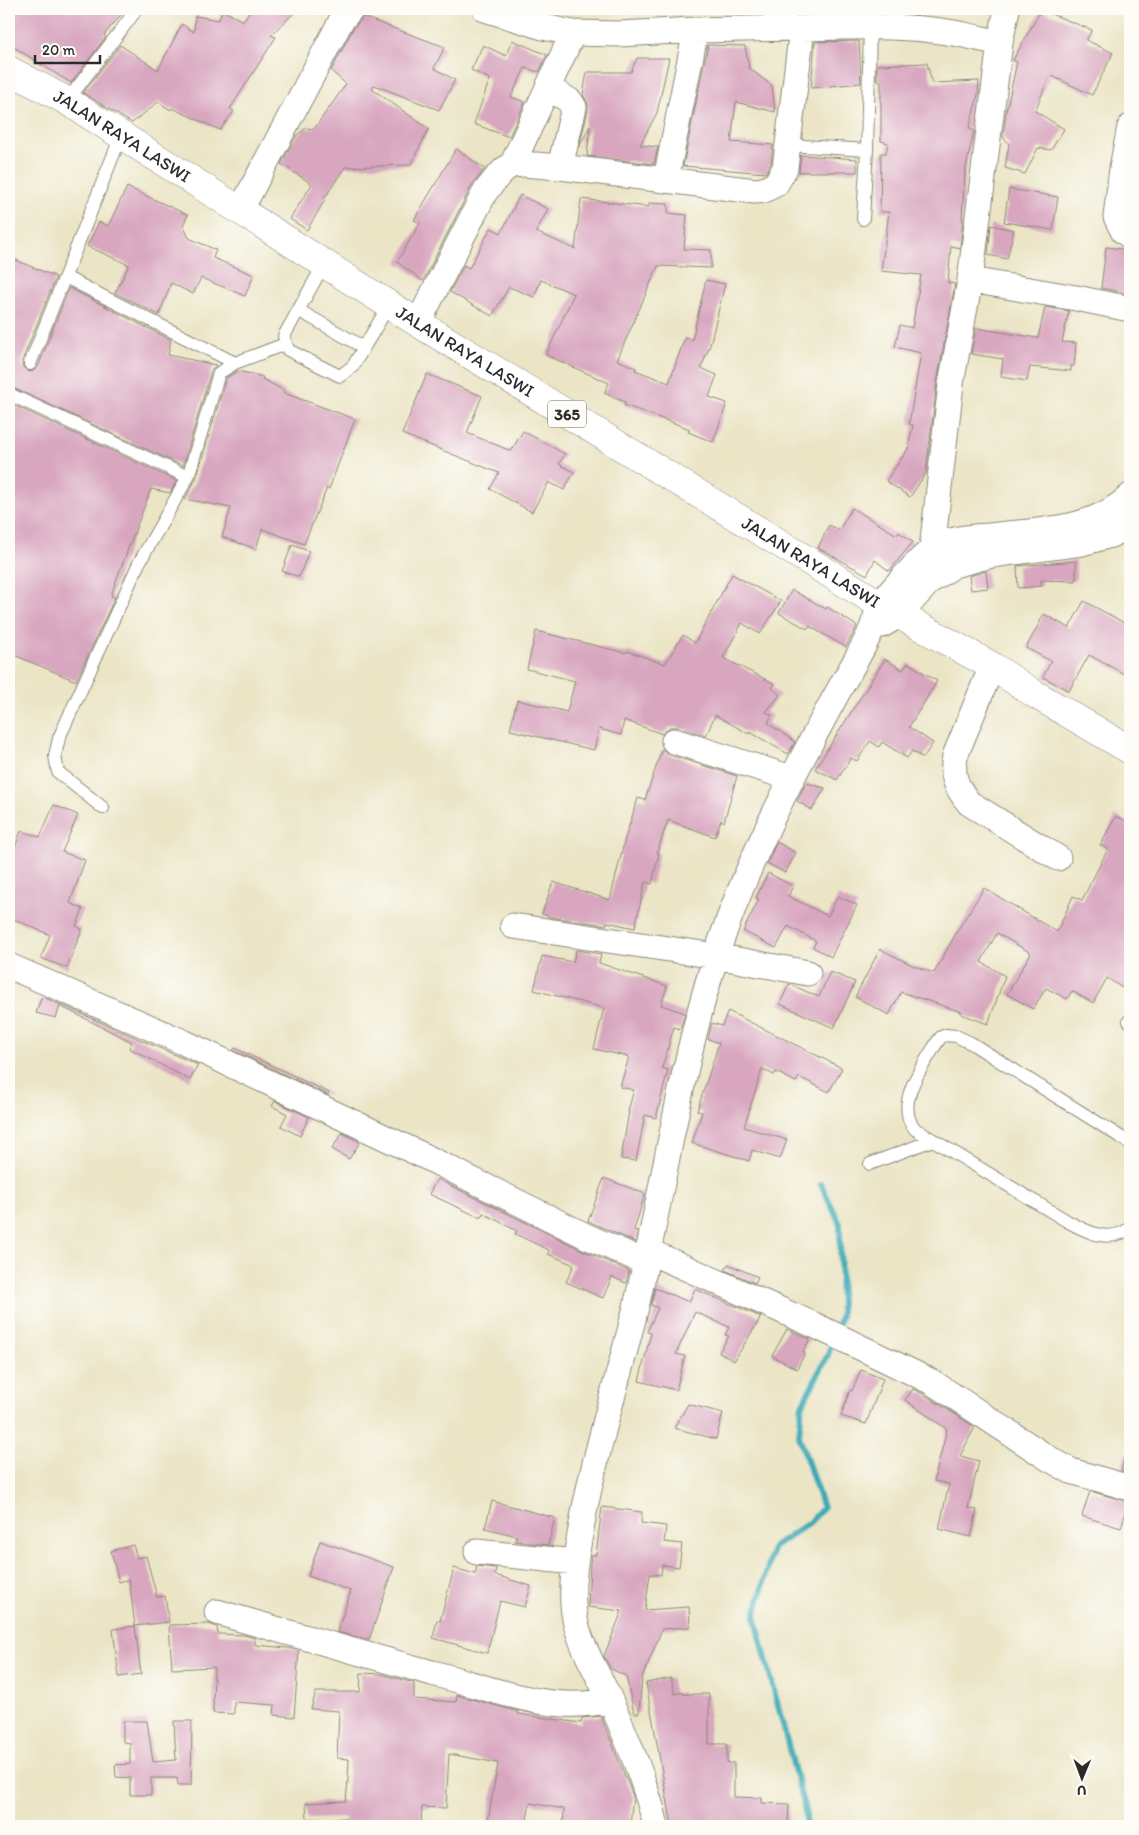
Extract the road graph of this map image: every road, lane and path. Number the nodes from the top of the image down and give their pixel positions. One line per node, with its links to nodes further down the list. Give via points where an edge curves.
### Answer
1 (351, 9): 20 (street, via 341,21)
2 (485, 9): 8 (street)
3 (1007, 9): 9 (street)
4 (134, 13): 12 (lane)
5 (870, 27): 6 (street); 9 (street, via 932,30); 16 (lane)
6 (802, 28): 7 (street); 15 (street)
7 (696, 30): 8 (street); 19 (street)
8 (573, 33): 11 (street)
9 (1000, 43): 25 (street)
10 (9, 70): 12 (main road, JALAN RAYA LASWI / 365)
11 (548, 88): 17 (street); 18 (street, via 574,106)
12 (67, 101): 14 (main road, JALAN RAYA LASWI / 365)
13 (1130, 127): 22 (street, via 1116,217 1123,231)
14 (121, 136): 20 (main road, JALAN RAYA LASWI / 365); 24 (lane)
15 (788, 145): 16 (lane); 19 (street, via 781,176 776,184 764,190)
16 (867, 150): 21 (lane)
17 (512, 165): 18 (street); 29 (street, via 485,192)
18 (560, 167): 19 (street)
19 (666, 179)
20 (240, 211): 23 (main road, JALAN RAYA LASWI / 365)
21 (863, 219)
22 (1130, 236)
23 (324, 264): 26 (main road, JALAN RAYA LASWI / 365); 27 (lane)
24 (65, 277): 32 (lane); 33 (lane)
25 (970, 280): 28 (street); 38 (street, via 951,384)
26 (389, 305): 29 (main road, JALAN RAYA LASWI / 365); 31 (lane)
27 (298, 310): 30 (lane, via 284,336); 31 (lane)
28 (1130, 310)
29 (418, 323): 39 (main road, JALAN RAYA LASWI / 365)
30 (285, 344): 31 (lane, via 288,350 340,376 354,366); 32 (lane)
31 (364, 347)
32 (234, 363): 35 (lane, via 219,373)
33 (30, 364)
34 (9, 394): 35 (lane)
35 (188, 477): 44 (lane, via 139,563 59,738 55,756 58,772)
36 (1130, 496): 38 (street, via 1094,520 1045,530 964,538)
37 (1130, 525): 39 (street, via 1111,535 1082,543 954,565)
38 (932, 549): 39 (street, via 904,576)
39 (890, 610): 40 (main road, JALAN RAYA LASWI / 365); 43 (street, via 871,632)
40 (992, 666): 42 (main road, JALAN RAYA LASWI / 365); 45 (street, via 952,770 961,794 969,803)
41 (674, 742): 43 (street)
42 (1130, 750)
43 (791, 778): 47 (street, via 744,878)
44 (103, 808)
45 (1058, 858)
46 (513, 926): 47 (street)
47 (716, 956): 49 (street); 54 (street, via 685,1076)
48 (9, 966): 54 (street, via 182,1042 588,1237)
49 (808, 973)
50 (933, 1140): 51 (lane, via 913,1127 907,1104 915,1081 933,1049 941,1037 948,1035 971,1043); 52 (lane); 53 (lane, via 1084,1230 1114,1236)
51 (1130, 1144)
52 (870, 1164)
53 (1130, 1228)
54 (646, 1256): 55 (street, via 814,1325 932,1382 1072,1471); 57 (street, via 635,1310 591,1474)
55 (1130, 1488)
56 (477, 1552): 57 (street)
57 (574, 1562): 59 (street, via 575,1618)
58 (217, 1612): 59 (street, via 532,1700 581,1705)
59 (610, 1700): 60 (street, via 643,1782)
60 (656, 1826)

